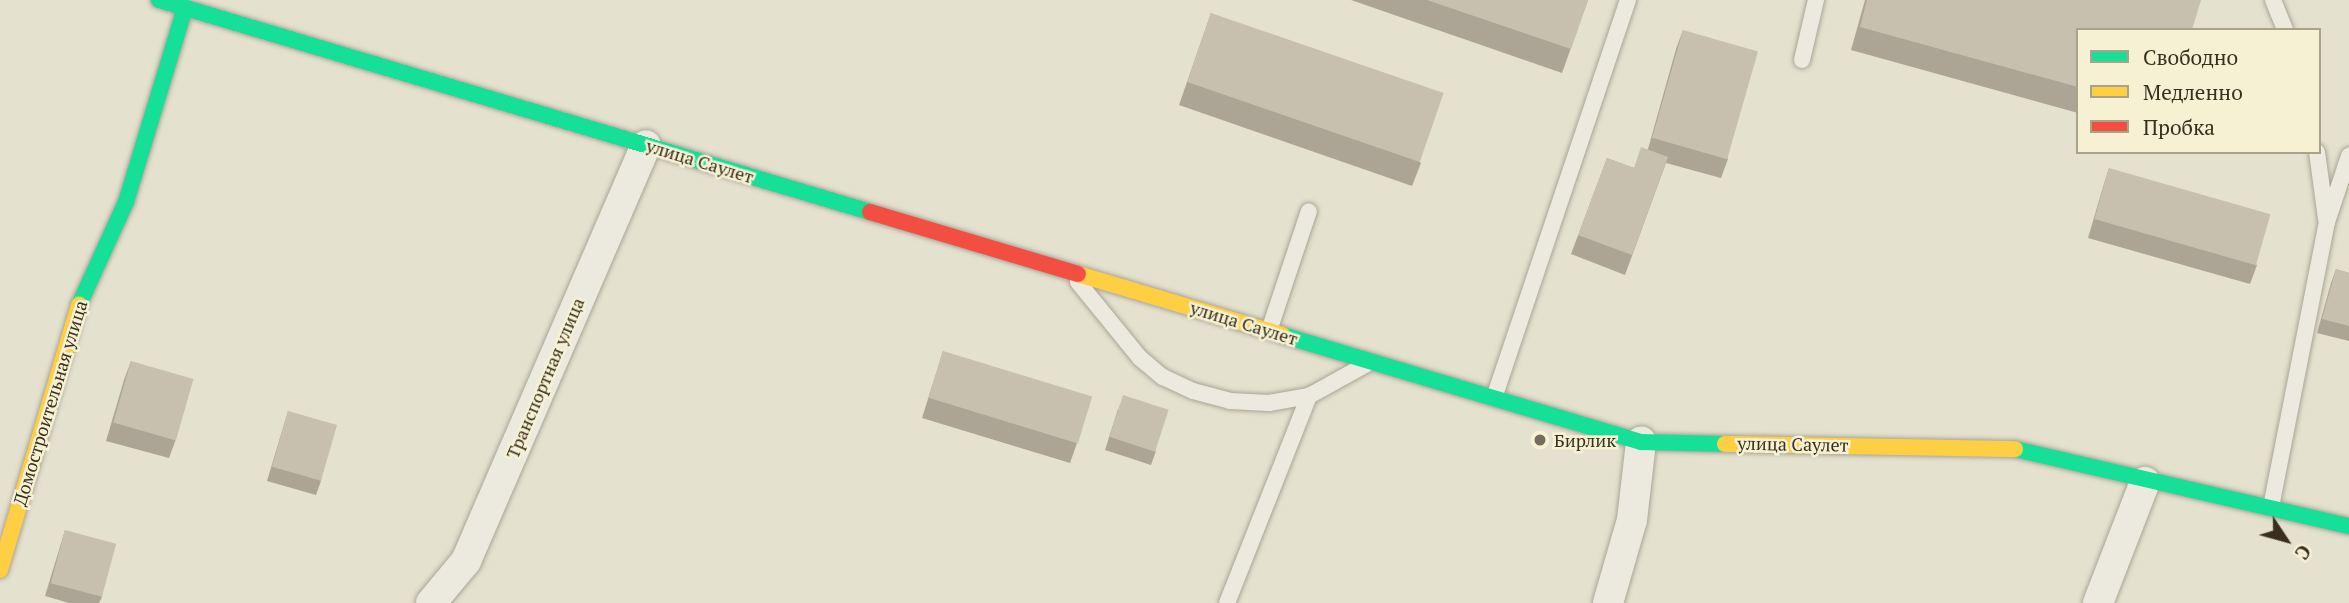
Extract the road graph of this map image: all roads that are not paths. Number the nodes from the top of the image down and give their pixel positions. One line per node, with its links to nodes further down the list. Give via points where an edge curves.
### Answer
1 (159, 0): 5 (street, улица Саулет)
2 (1628, 0): 17 (lane)
3 (1816, 0): 7 (lane)
4 (2273, 0): 6 (lane)
5 (186, 4): 8 (street, улица Саулет); 22 (street, Домостроительная улица, via 126,202 74,317)
6 (2285, 28)
7 (1802, 60)
8 (646, 145): 13 (street, улица Саулет); 23 (street, Транспортная улица, via 466,561)
9 (2317, 154): 12 (lane)
10 (2349, 156): 12 (lane)
11 (1309, 211): 14 (lane)
12 (2327, 222): 20 (lane)
13 (1071, 272): 14 (street, улица Саулет); 16 (lane, via 1125,341 1163,377 1230,401 1269,403)
14 (1269, 331): 15 (street, улица Саулет)
15 (1372, 362): 16 (lane); 17 (street, улица Саулет)
16 (1309, 396): 24 (lane)
17 (1494, 398): 18 (street, улица Саулет)
18 (1641, 442): 19 (street, улица Саулет, via 2022,449); 25 (street, via 1632,520)
19 (2145, 482): 20 (street, улица Саулет); 26 (street)
20 (2272, 507): 21 (street, улица Саулет)
21 (2349, 526)
22 (0, 570)
23 (431, 603)
24 (1227, 603)
25 (1608, 603)
26 (2098, 603)

